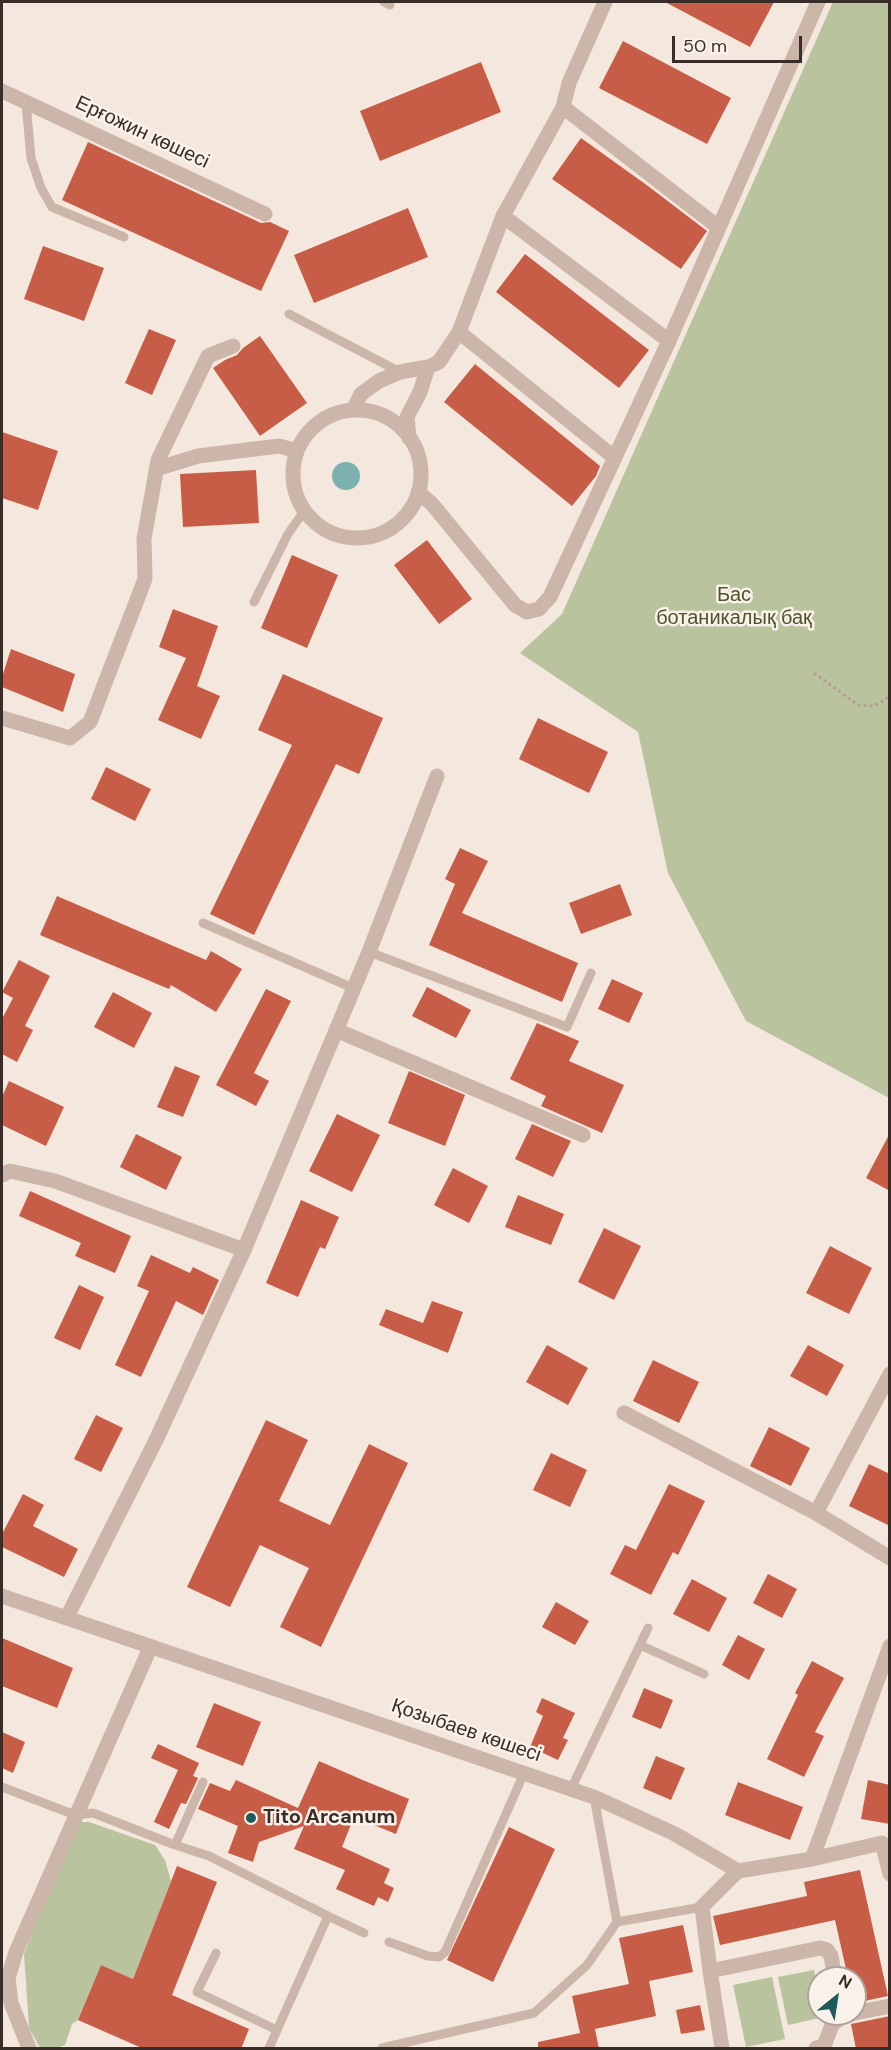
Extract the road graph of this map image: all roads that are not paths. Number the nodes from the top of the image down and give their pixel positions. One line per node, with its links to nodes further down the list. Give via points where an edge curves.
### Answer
1 (605, 2): 5 (street)
2 (818, 2): 8 (street)
3 (2, 91): 4 (street, Ерғожин көшесі)
4 (26, 103): 6 (street, Ерғожин көшесі); 9 (lane, via 31,158 52,207)
5 (563, 107): 7 (street); 8 (street)
6 (265, 214)
7 (503, 216): 11 (street); 12 (street)
8 (718, 227): 12 (street)
9 (124, 237)
10 (289, 314): 15 (lane)
11 (459, 332): 14 (street, via 440,362); 19 (street)
12 (669, 341): 19 (street)
13 (233, 346): 20 (street, via 208,356)
14 (428, 367): 15 (street); 17 (street, via 407,417)
15 (400, 372): 16 (street, via 361,394)
16 (353, 410): 17 (street, via 384,416); 18 (street, via 319,422)
17 (409, 438): 21 (street, via 420,465)
18 (297, 451): 20 (street, via 279,446 198,456); 22 (street, via 293,470 295,490)
19 (615, 458): 21 (street, via 550,597 539,609 527,612 514,605)
20 (156, 469): 24 (street, via 144,539 145,579 90,722 70,738)
21 (418, 492): 22 (street, via 396,525 363,538 328,531)
22 (304, 511): 23 (lane)
23 (254, 602)
24 (2, 718)
25 (437, 776): 27 (street)
26 (203, 923): 29 (lane)
27 (369, 952): 28 (lane, via 567,1027); 29 (street)
28 (591, 973)
29 (353, 988): 30 (street)
30 (336, 1030): 31 (street); 33 (street)
31 (583, 1136)
32 (2, 1174): 33 (street, via 10,1171 55,1181)
33 (244, 1250): 39 (street, via 156,1440)
34 (890, 1374): 36 (street)
35 (624, 1413): 36 (street)
36 (816, 1513): 37 (street)
37 (890, 1558)
38 (2, 1596): 39 (street, Қозыбаев көшесі)
39 (67, 1617): 43 (street, Қозыбаев көшесі)
40 (648, 1629): 41 (lane)
41 (640, 1645): 44 (lane); 48 (lane)
42 (890, 1646): 52 (street)
43 (150, 1648): 45 (street, Қозыбаев көшесі); 50 (street)
44 (704, 1674)
45 (524, 1773): 48 (street, Қозыбаев көшесі); 59 (lane, via 446,1952 428,1956)
46 (203, 1782): 51 (lane)
47 (2, 1787): 50 (lane)
48 (571, 1789): 49 (street, Қозыбаев көшесі)
49 (594, 1797): 53 (street, Қозыбаев көшесі, via 675,1834); 57 (lane)
50 (75, 1815): 51 (lane, via 93,1813); 67 (street, via 8,1978 11,2003)
51 (175, 1845): 56 (lane, via 209,1856)
52 (812, 1859): 53 (street); 54 (street, via 882,1843)
53 (738, 1871): 55 (street)
54 (890, 1874)
55 (702, 1907): 57 (lane); 62 (street)
56 (328, 1916): 58 (lane); 66 (lane)
57 (617, 1922): 69 (lane, via 587,1965 534,2013)
58 (364, 1933)
59 (389, 1942)
60 (216, 1953): 66 (lane, via 197,1992)
61 (833, 1966): 62 (street, via 827,1950 820,1948)
62 (710, 1971): 70 (street)
63 (890, 2006): 64 (street)
64 (867, 2010)
65 (831, 2026): 71 (street, via 824,2046)
66 (278, 2030): 68 (lane)
67 (29, 2049)
68 (269, 2049)
69 (382, 2049)
70 (722, 2049)
71 (816, 2049)

